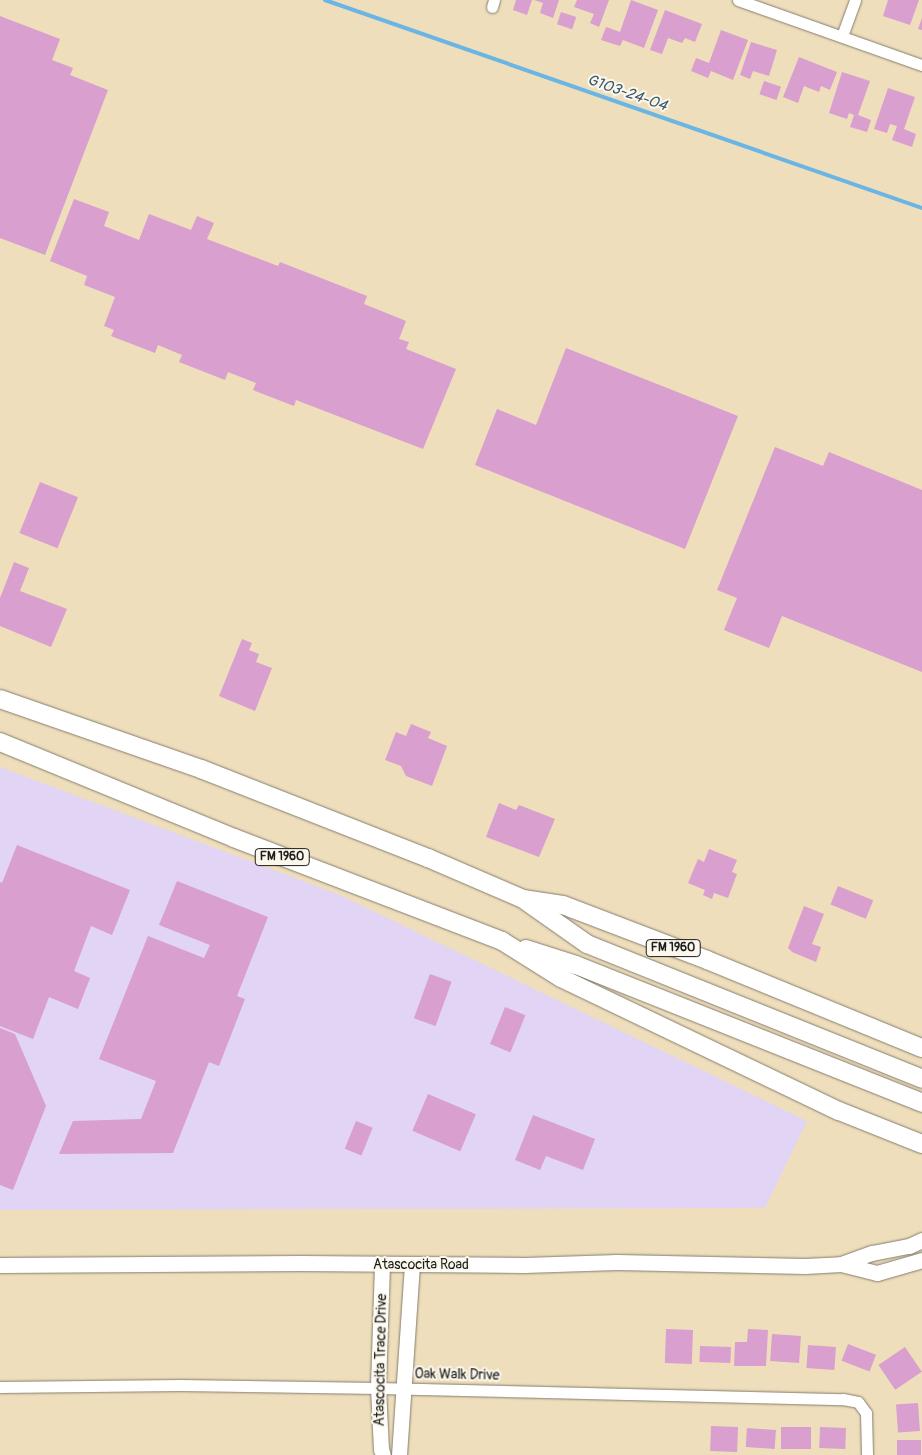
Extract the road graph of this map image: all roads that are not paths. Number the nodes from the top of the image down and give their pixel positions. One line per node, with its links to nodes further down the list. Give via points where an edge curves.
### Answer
1 (738, 0): 3 (street)
2 (855, 0): 3 (street)
3 (842, 36): 4 (street)
4 (922, 65)
5 (0, 699): 7 (main road, FM 1960 / FM 1960, via 201,769)
6 (0, 742): 8 (main road, FM 1960 / FM 1960, via 234,838)
7 (523, 899): 9 (main road, FM 1960 / FM 1960, via 571,908); 10 (main road, via 587,944)
8 (502, 941): 11 (main road, via 576,965); 12 (main road, FM 1960 / FM 1960, via 561,978 839,1110)
9 (922, 1048)
10 (922, 1079)
11 (922, 1103)
12 (921, 1144)
13 (922, 1240): 15 (main road, Atascocita Road)
14 (922, 1260): 15 (main road, Atascocita Road, via 877,1273)
15 (841, 1264): 18 (main road, Atascocita Road, via 617,1262)
16 (0, 1265): 17 (main road, Atascocita Road)
17 (382, 1265): 18 (main road, Atascocita Road); 20 (main road, Atascocita Trace Drive)
18 (412, 1265): 21 (main road, Atascocita Trace Drive)
19 (0, 1387): 20 (street, Oak Walk Drive)
20 (378, 1388): 21 (street, Oak Walk Drive); 22 (main road, Atascocita Trace Drive)
21 (404, 1389): 23 (main road, Atascocita Trace Drive); 24 (street, Oak Walk Drive, via 843,1399 858,1402 866,1414)
22 (383, 1455)
23 (399, 1455)
24 (867, 1455)

